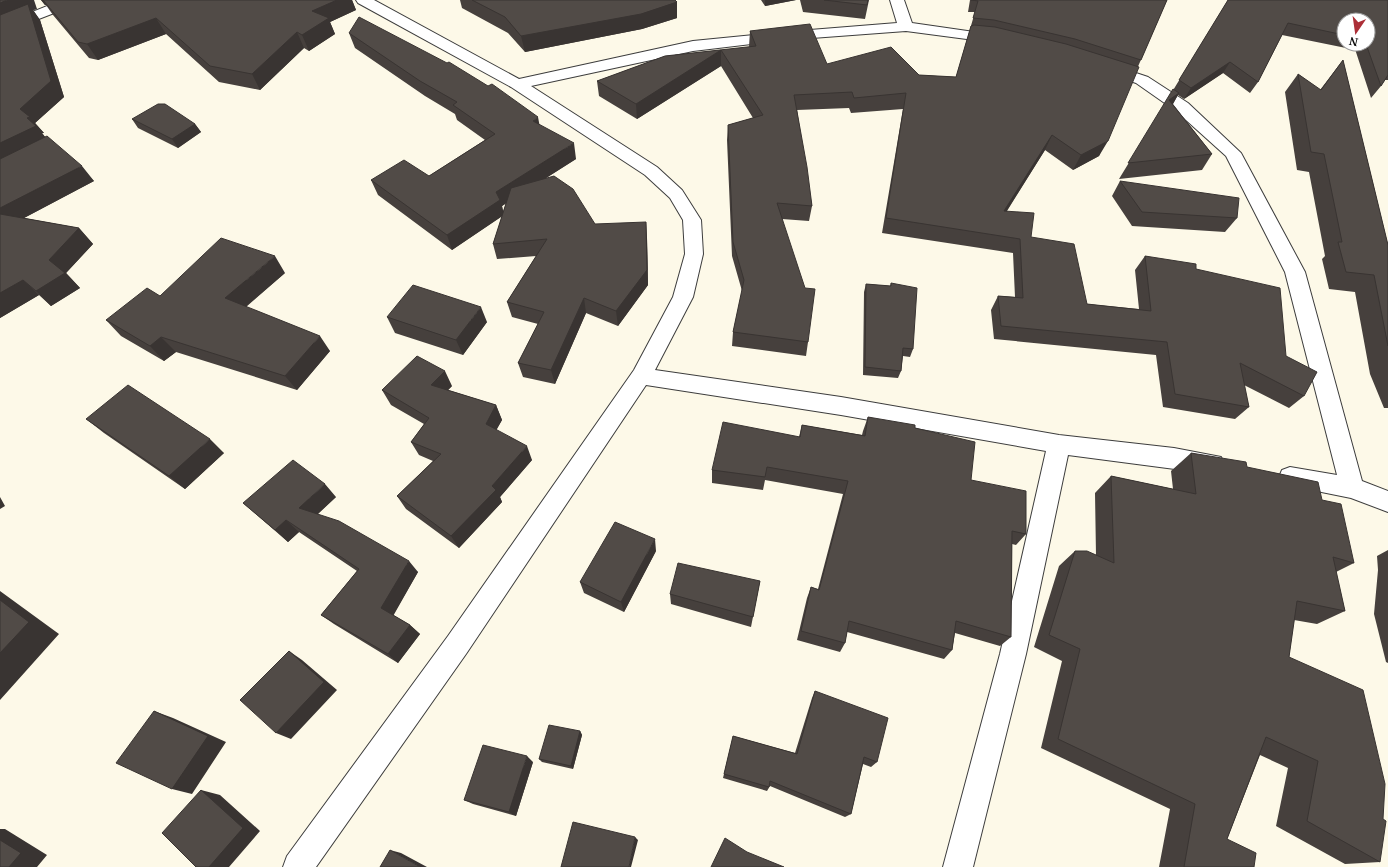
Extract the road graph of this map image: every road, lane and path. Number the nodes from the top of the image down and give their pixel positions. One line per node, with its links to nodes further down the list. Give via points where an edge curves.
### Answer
1 (75, 0): 5 (street)
2 (363, 0): 8 (street)
3 (898, 0): 4 (street)
4 (906, 27): 6 (street, via 990,37); 8 (street, via 693,46)
5 (0, 30)
6 (1012, 43)
7 (1093, 64): 13 (street, via 1142,80 1182,107 1234,152 1295,272)
8 (517, 84): 9 (street, via 651,171 676,194 692,220 694,254 683,297)
9 (641, 376): 10 (street, via 841,406); 15 (street, via 457,645)
10 (1059, 444): 11 (street); 16 (street, via 1013,654)
11 (1236, 468)
12 (1267, 474): 13 (street)
13 (1352, 488): 14 (street)
14 (1388, 502)
15 (298, 867)
16 (958, 867)

